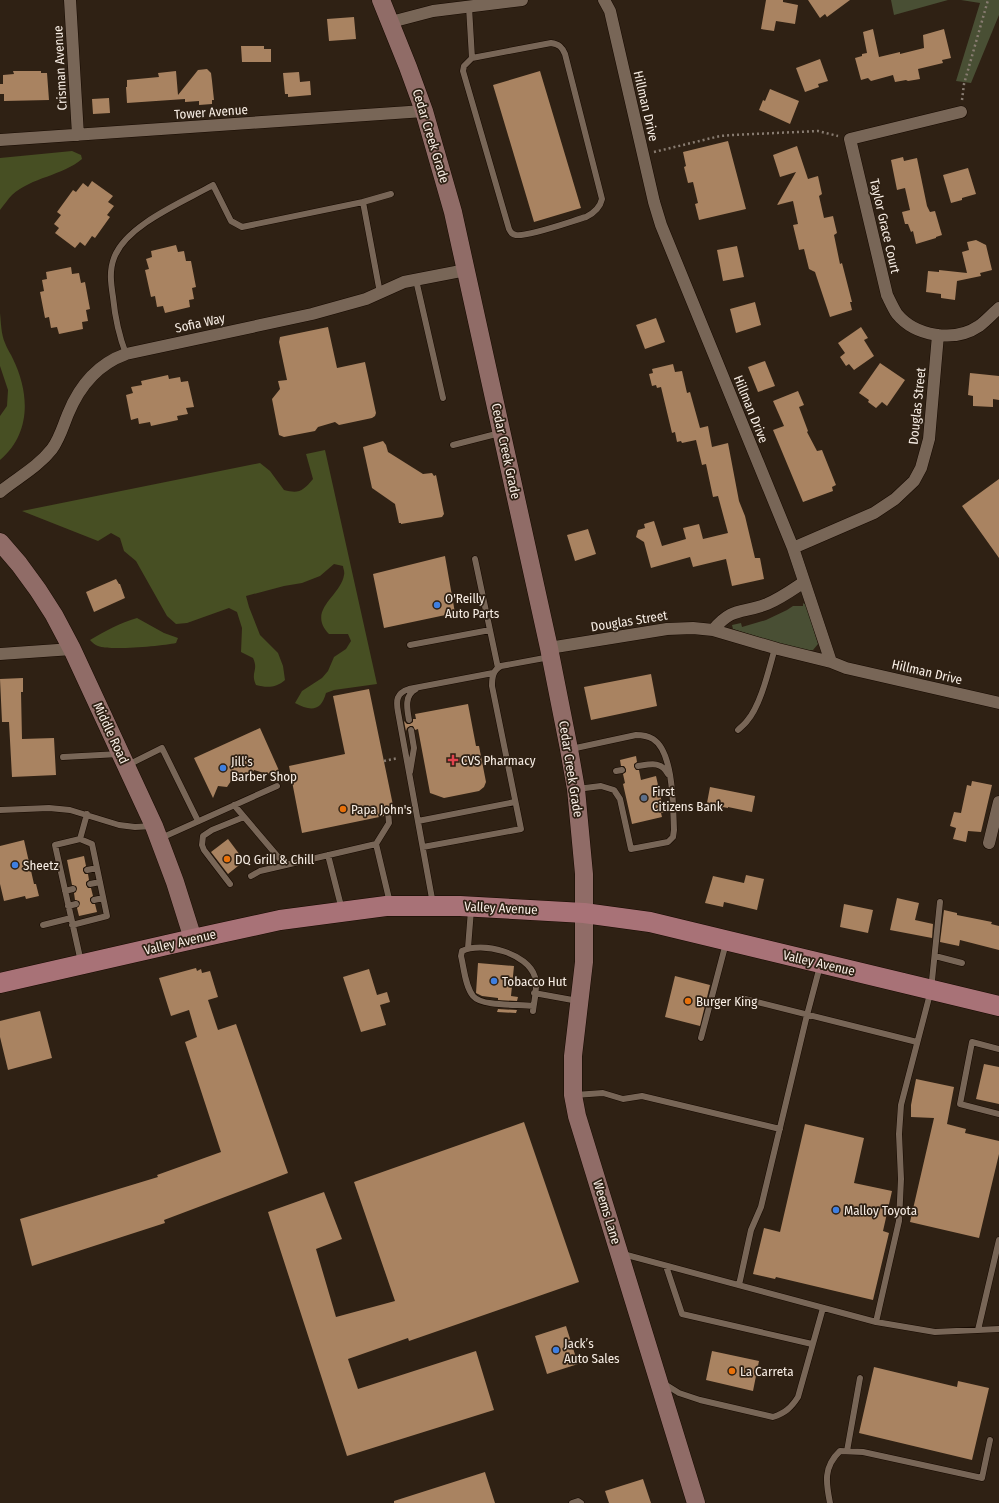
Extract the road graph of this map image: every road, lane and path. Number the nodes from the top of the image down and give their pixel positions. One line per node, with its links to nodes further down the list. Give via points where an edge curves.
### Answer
1 (70, 0): 11 (street, Crisman Avenue)
2 (381, 0): 7 (main road, Cedar Creek Grade)
3 (522, 0): 6 (street)
4 (604, 0): 14 (street, Hillman Drive, via 610,11)
5 (988, 0): 10 (path, via 964,84)
6 (469, 7): 7 (street, via 433,11); 8 (lane)
7 (390, 22): 9 (main road, Cedar Creek Grade)
8 (472, 58): 8 (lane, via 464,66 463,71 511,233 525,234 586,218 592,214 602,199 562,48 551,43)
9 (424, 111): 11 (street, Tower Avenue); 17 (main road, Cedar Creek Grade, via 453,212)
10 (961, 112): 12 (street)
11 (78, 135): 13 (street, Tower Avenue)
12 (850, 139): 14 (path, via 818,131 733,135); 21 (street, Taylor Grace Court, via 887,295 897,314 905,321 926,333)
13 (0, 140)
14 (643, 154): 28 (street, Hillman Drive, via 661,225)
15 (391, 194): 16 (lane)
16 (364, 202): 19 (lane); 22 (lane, via 242,227 231,221 213,185 136,229 124,241 114,258 111,276 114,308)
17 (466, 270): 18 (street, Sofia Way); 24 (main road, Cedar Creek Grade)
18 (416, 280): 19 (street, Sofia Way, via 404,282); 23 (lane)
19 (380, 293): 22 (street, Sofia Way, via 312,314)
20 (999, 308): 21 (street, Taylor Grace Court, via 978,327 969,331)
21 (938, 335): 28 (street, Douglas Street, via 930,439 922,468 914,481 895,499 874,513)
22 (126, 354): 26 (street, Sofia Way, via 92,375 81,390 60,437 51,450 41,461)
23 (443, 398)
24 (502, 433): 25 (lane); 36 (main road, Cedar Creek Grade)
25 (453, 445)
26 (0, 492)
27 (0, 542): 35 (main road, Middle Road, via 38,590)
28 (793, 548): 30 (street, Hillman Drive)
29 (475, 559): 31 (lane)
30 (804, 582): 32 (street, via 787,594 765,604 734,612); 38 (street, Hillman Drive)
31 (490, 630): 33 (lane); 39 (lane)
32 (713, 630): 34 (street, Douglas Street); 36 (street, Douglas Street, via 688,627 667,629)
33 (410, 645)
34 (775, 648): 38 (street, Douglas Street); 45 (lane, via 764,688 755,708 748,721)
35 (72, 649): 37 (street); 48 (main road, Middle Road)
36 (550, 652): 39 (lane); 46 (main road, Cedar Creek Grade)
37 (0, 654)
38 (831, 662): 42 (street, Hillman Drive, via 846,668)
39 (498, 668): 40 (lane)
40 (493, 674): 41 (lane); 56 (lane, via 492,686)
41 (423, 686): 43 (lane, via 408,697); 52 (lane, via 404,691 399,695 397,702)
42 (999, 703)
43 (409, 720)
44 (411, 730): 52 (lane, via 414,748)
45 (738, 730)
46 (569, 749): 53 (lane, via 644,735 657,742 666,758); 55 (main road, Cedar Creek Grade)
47 (63, 758): 48 (lane)
48 (123, 759): 63 (lane, via 162,748); 65 (main road, Middle Road)
49 (396, 759): 50 (path)
50 (384, 761)
51 (638, 766): 53 (lane, via 652,763 660,765)
52 (410, 777): 64 (lane)
53 (671, 779): 55 (lane, via 673,837 668,842 631,849 620,799 614,790 601,786)
54 (277, 786): 58 (lane)
55 (576, 789): 91 (main road, Cedar Creek Grade, via 584,874)
56 (516, 802): 64 (lane); 69 (lane, via 521,829)
57 (999, 802): 68 (street)
58 (234, 805): 62 (lane); 63 (lane)
59 (0, 810): 61 (lane, via 49,808)
60 (388, 812): 67 (lane, via 389,823)
61 (87, 814): 65 (lane, via 119,825); 66 (lane)
62 (244, 817): 71 (lane); 79 (lane, via 203,836 204,850)
63 (198, 821): 65 (lane)
64 (418, 821): 69 (lane)
65 (157, 832): 95 (main road, Middle Road, via 176,882)
66 (80, 839): 72 (lane, via 92,844); 75 (lane, via 56,845)
67 (376, 844): 70 (lane); 88 (lane)
68 (989, 844)
69 (423, 847): 86 (lane)
70 (328, 855): 71 (lane); 90 (lane)
71 (285, 865): 76 (lane)
72 (97, 868): 73 (lane); 77 (lane)
73 (87, 870)
74 (70, 874): 75 (lane)
75 (62, 875): 81 (lane)
76 (251, 876)
77 (100, 882): 78 (lane); 82 (lane)
78 (90, 884)
79 (230, 884)
80 (73, 889): 81 (lane)
81 (65, 891): 87 (lane)
82 (103, 898): 83 (lane); 94 (lane, via 107,916)
83 (94, 900)
84 (940, 902): 98 (lane)
85 (76, 904): 87 (lane)
86 (433, 905): 88 (main road, Valley Avenue); 89 (main road, Valley Avenue)
87 (68, 906): 92 (lane)
88 (391, 906): 90 (main road, Valley Avenue)
89 (471, 906): 91 (main road, Valley Avenue); 97 (lane)
90 (343, 911): 95 (main road, Valley Avenue, via 280,920)
91 (584, 913): 96 (main road, Valley Avenue, via 650,922); 106 (main road, Weems Lane, via 584,962)
92 (71, 918): 93 (lane); 94 (lane)
93 (43, 925)
94 (72, 925): 100 (lane)
95 (193, 939): 100 (main road, Valley Avenue)
96 (727, 941): 101 (main road, Valley Avenue); 109 (lane)
97 (468, 948): 104 (lane, via 497,950 518,957 533,972 536,982); 104 (lane, via 462,951 462,956 472,996 490,1003 533,1008)
98 (935, 956): 99 (lane); 103 (lane)
99 (962, 963)
100 (81, 964): 102 (main road, Valley Avenue)
101 (821, 964): 103 (main road, Valley Avenue); 108 (lane)
102 (0, 983)
103 (931, 990): 107 (main road, Valley Avenue); 110 (lane)
104 (534, 993): 106 (lane)
105 (741, 998): 108 (lane)
106 (580, 1001): 112 (main road, Weems Lane, via 573,1056)
107 (999, 1006)
108 (807, 1015): 110 (lane); 114 (lane)
109 (702, 1038)
110 (918, 1042): 120 (lane, via 901,1105 899,1134 902,1179 899,1221)
111 (999, 1049): 113 (lane, via 972,1042 960,1104)
112 (573, 1095): 114 (lane, via 603,1093 623,1099 642,1096); 116 (main road, Weems Lane, via 577,1116)
113 (999, 1114)
114 (780, 1129): 118 (lane, via 761,1207 746,1248)
115 (999, 1240): 122 (lane)
116 (620, 1254): 117 (lane); 125 (main road, Weems Lane)
117 (666, 1266): 118 (lane); 123 (lane, via 682,1314)
118 (739, 1285): 119 (lane)
119 (823, 1308): 120 (lane); 123 (lane)
120 (876, 1322): 122 (lane, via 935,1332)
121 (999, 1329): 122 (lane)
122 (978, 1330)
123 (812, 1344): 125 (lane, via 798,1397 792,1407 773,1417 679,1394)
124 (860, 1378): 127 (lane)
125 (659, 1380): 130 (main road, Weems Lane)
126 (990, 1440): 127 (lane, via 982,1478 863,1452)
127 (847, 1451): 131 (lane, via 840,1451 829,1465 826,1482)
128 (572, 1503): 129 (lane)
129 (581, 1503)
130 (696, 1503)
131 (830, 1503)

